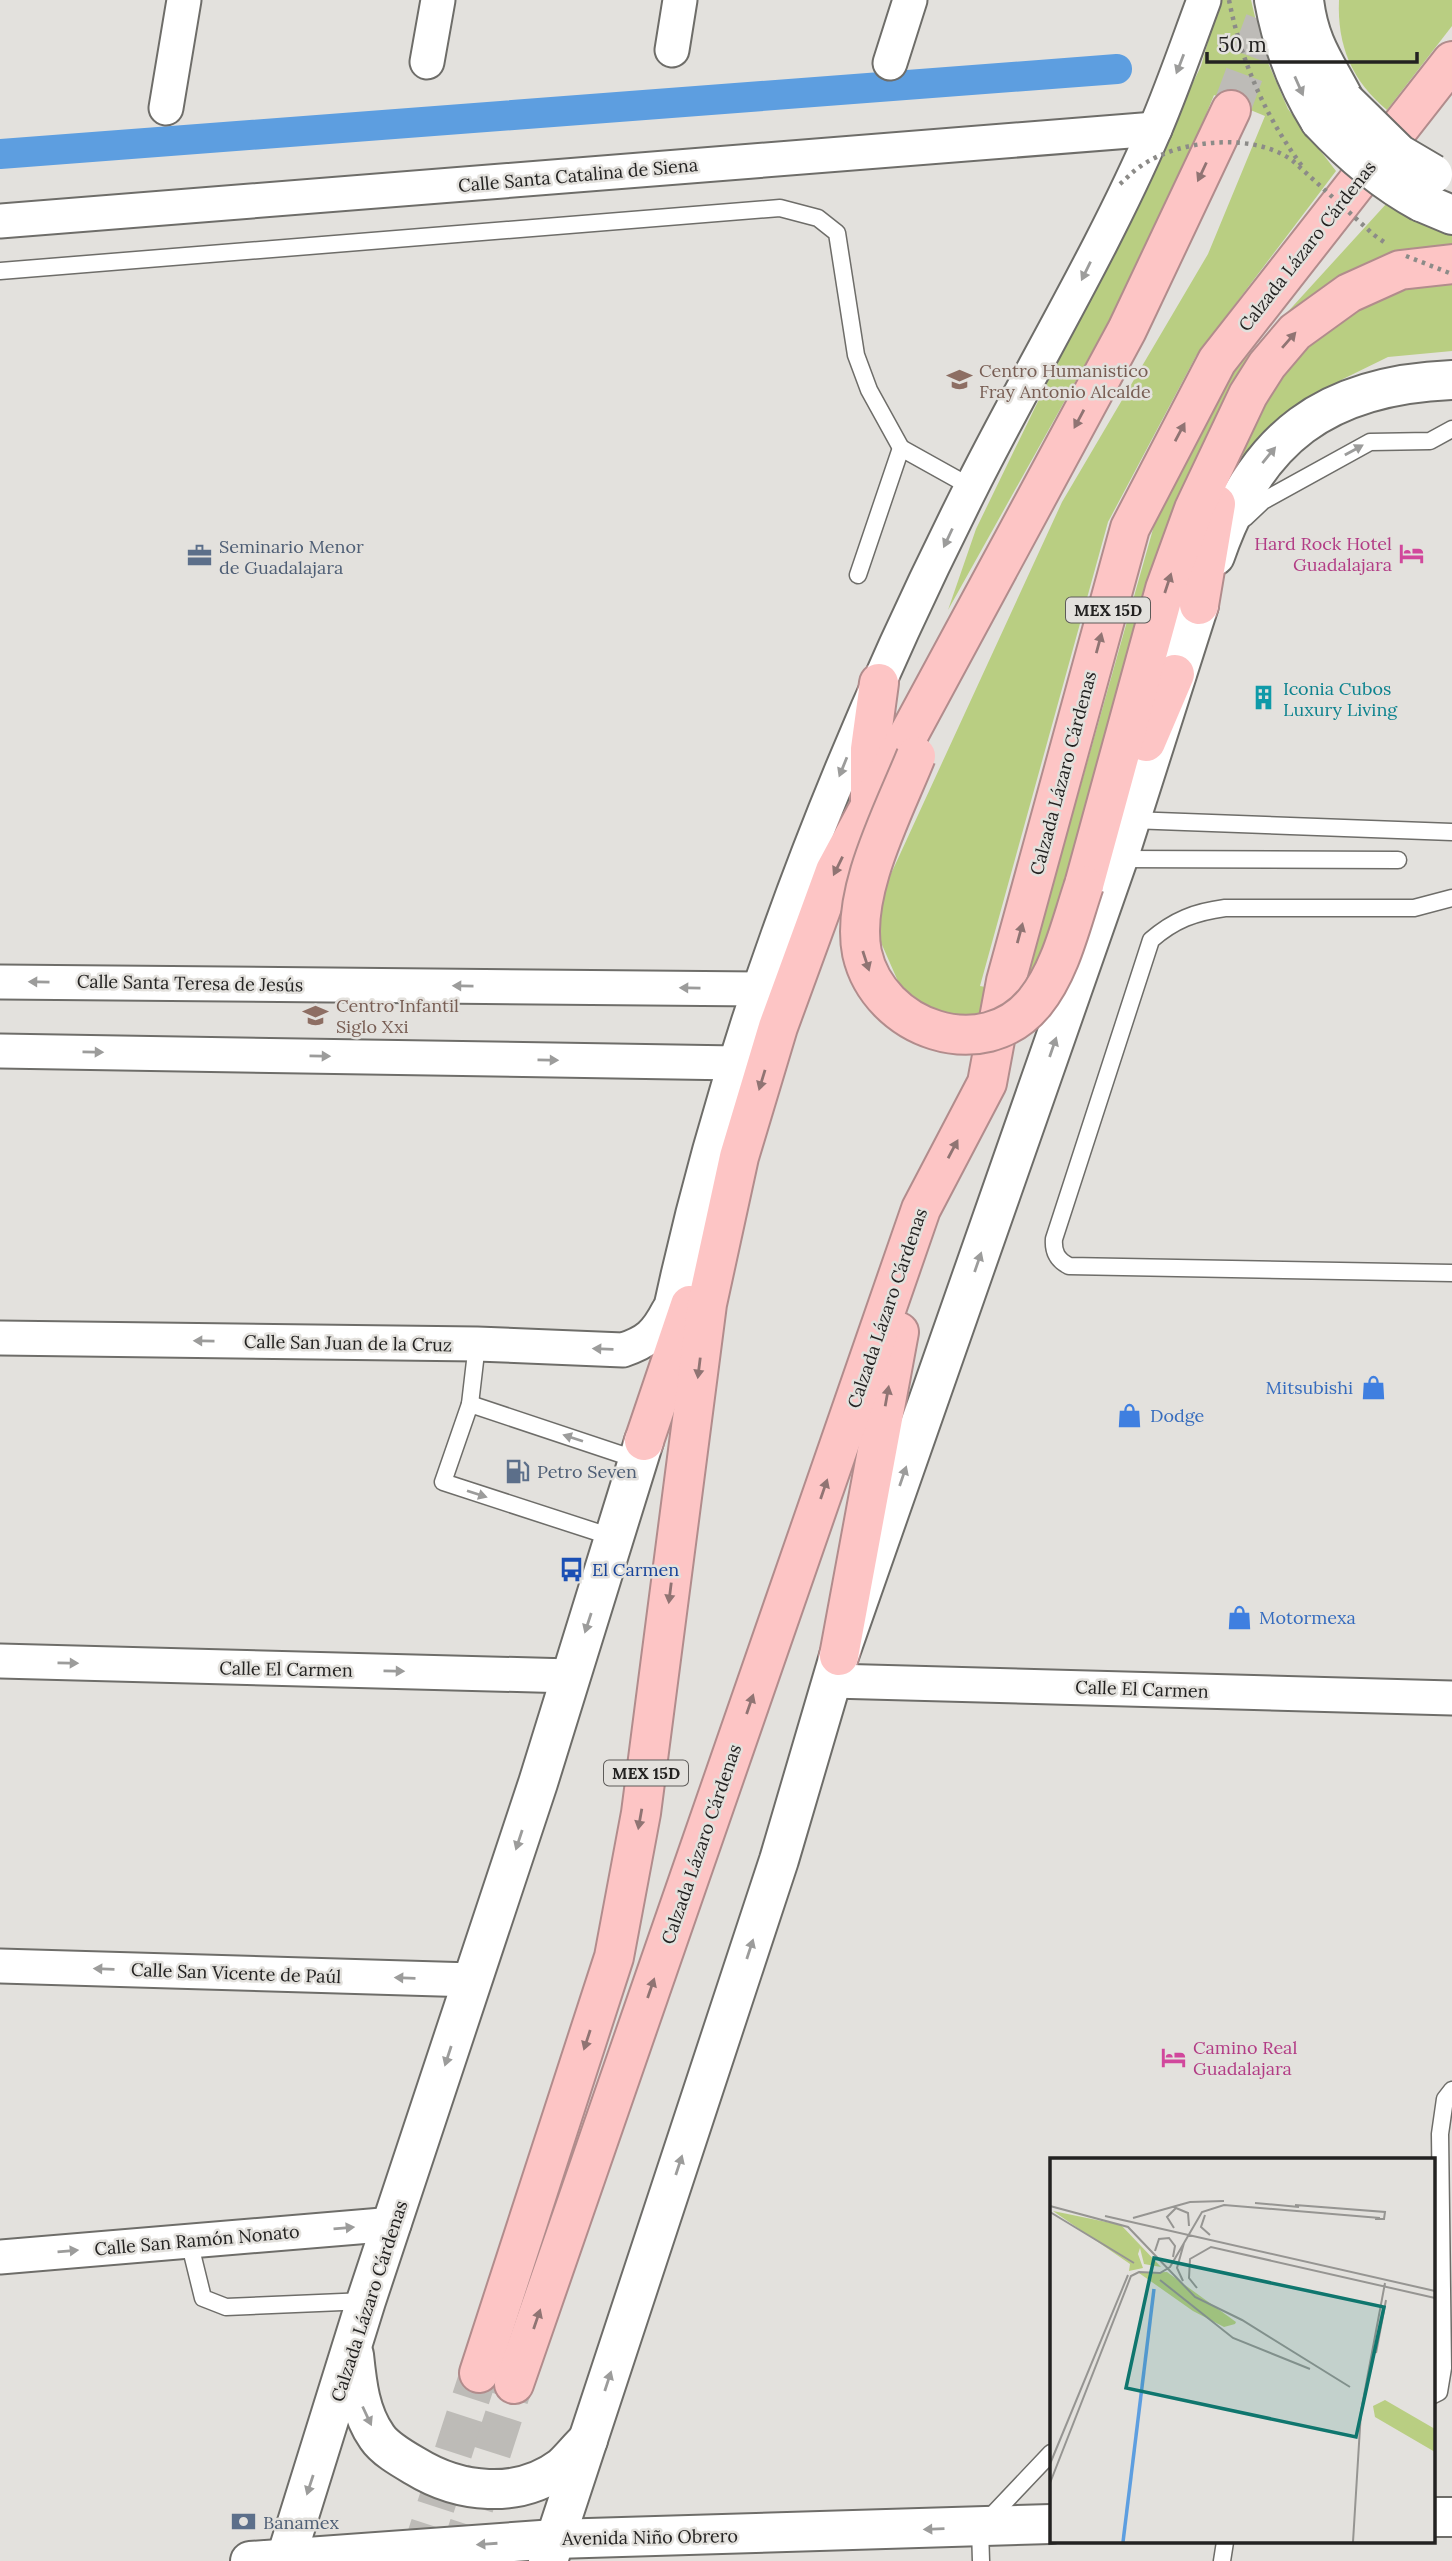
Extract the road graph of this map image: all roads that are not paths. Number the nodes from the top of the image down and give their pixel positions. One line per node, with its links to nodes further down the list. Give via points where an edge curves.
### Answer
1 (184, 0): 12 (street)
2 (438, 0): 9 (street)
3 (680, 0): 8 (street)
4 (910, 0): 10 (street)
5 (1204, 0): 15 (street, one-way to 15)
6 (1273, 0): 14 (street, one-way to 14, via 1302,92)
7 (1304, 0): 14 (street, via 1328,76)
8 (672, 50)
9 (427, 62)
10 (890, 63)
11 (1447, 69): 43 (highway, Calzada Lázaro Cárdenas / MEX 15D, one-way to 11, via 987,1083 1006,981 1130,528 1217,361)
12 (166, 107)
13 (1231, 110): 28 (highway, Calzada Lázaro Cárdenas / MEX 15D, one-way to 28, via 1126,330)
14 (1333, 111): 16 (street, bridge, via 1399,154)
15 (1155, 129): 17 (street, Calle Santa Catalina de Siena); 24 (street, one-way to 24)
16 (1440, 193)
17 (0, 221)
18 (1452, 264): 21 (highway, one-way to 18, via 1295,332 1349,293 1400,270)
19 (0, 271): 23 (lane, via 780,208 818,218 838,233 856,355 869,390)
20 (1452, 380): 25 (street, one-way to 20, via 1245,486 1276,446 1312,416 1358,395 1416,381)
21 (1248, 395): 27 (highway, via 1211,522); 36 (highway, one-way to 21, via 1165,589 1194,509)
22 (1452, 429): 25 (lane, one-way to 22, via 1264,500 1370,442 1430,441)
23 (901, 448): 24 (lane); 26 (lane)
24 (971, 488): 30 (street, one-way to 30)
25 (1219, 545): 27 (street)
26 (858, 575)
27 (1199, 605): 29 (street)
28 (965, 635): 31 (highway, Calzada Lázaro Cárdenas / MEX 15D); 36 (highway, one-way to 36, bridge, via 872,869 862,912 862,952 877,992 926,1028 958,1035 990,1033 1014,1022 1036,1001 1059,960)
29 (1175, 674): 32 (street); 36 (highway)
30 (879, 683): 31 (highway, via 870,750); 39 (street, one-way to 39, via 802,868)
31 (870, 805): 42 (highway, Calzada Lázaro Cárdenas / MEX 15D, one-way to 42, via 835,871 778,1027)
32 (1131, 820): 33 (lane); 34 (street)
33 (1452, 832)
34 (1118, 859): 35 (lane); 52 (street, one-way to 34)
35 (1398, 860)
36 (1084, 885)
37 (1452, 898): 44 (lane, via 1414,908 1225,908 1198,912 1170,924 1151,940 1053,1251 1069,1266)
38 (0, 982): 39 (street, Calle Santa Teresa de Jesús, one-way to 38)
39 (759, 989): 41 (street)
40 (0, 1051): 41 (street, one-way to 41)
41 (737, 1063): 45 (street)
42 (739, 1157): 43 (highway, Calzada Lázaro Cárdenas / MEX 15D, one-way to 43, via 707,1304 641,1814 614,1957 496,2378); 49 (highway)
43 (921, 1209): 52 (highway, one-way to 43)
44 (1452, 1273)
45 (672, 1303): 47 (street, Calle San Juan de la Cruz, one-way to 47, via 657,1333 623,1350); 49 (street)
46 (0, 1338): 47 (street, Calle San Juan de la Cruz, one-way to 46)
47 (477, 1344): 48 (lane)
48 (470, 1404): 49 (lane, one-way to 48); 50 (lane, one-way to 50, via 443,1482)
49 (641, 1450): 50 (street, Calzada Lázaro Cárdenas)
50 (615, 1538): 53 (street, Calzada Lázaro Cárdenas, one-way to 53)
51 (0, 1661): 53 (street, Calle El Carmen, one-way to 53)
52 (836, 1669): 54 (street, Calle El Carmen); 64 (street, one-way to 52, via 779,1860)
53 (571, 1676): 56 (street, Calzada Lázaro Cárdenas, one-way to 56)
54 (1452, 1698)
55 (0, 1966): 56 (street, Calle San Vicente de Paúl, one-way to 55)
56 (473, 1980): 58 (street, Calzada Lázaro Cárdenas, one-way to 58)
57 (1452, 2090): 63 (lane, via 1445,2099 1440,2134 1443,2368 1439,2392)
58 (394, 2224): 59 (street, Calle San Ramón Nonato, one-way to 58); 61 (street, Calzada Lázaro Cárdenas)
59 (189, 2241): 60 (street, Calle San Ramón Nonato, one-way to 59); 61 (lane, via 203,2298 226,2307)
60 (0, 2257)
61 (366, 2301): 62 (street, Calzada Lázaro Cárdenas)
62 (354, 2350): 64 (street, one-way to 64, via 358,2396 377,2438 437,2480 483,2490 531,2483 561,2467); 71 (street, Calzada Lázaro Cárdenas, one-way to 71)
63 (1434, 2394)
64 (589, 2439): 70 (street)
65 (1050, 2454): 69 (lane)
66 (1434, 2517): 67 (street)
67 (1452, 2517)
68 (1050, 2524): 69 (street, Avenida Niño Obrero)
69 (981, 2544): 70 (street, Avenida Niño Obrero, one-way to 70)
70 (552, 2550): 71 (street, Avenida Niño Obrero, one-way to 71)
71 (286, 2559): 72 (street, Avenida Niño Obrero)
72 (250, 2561)

